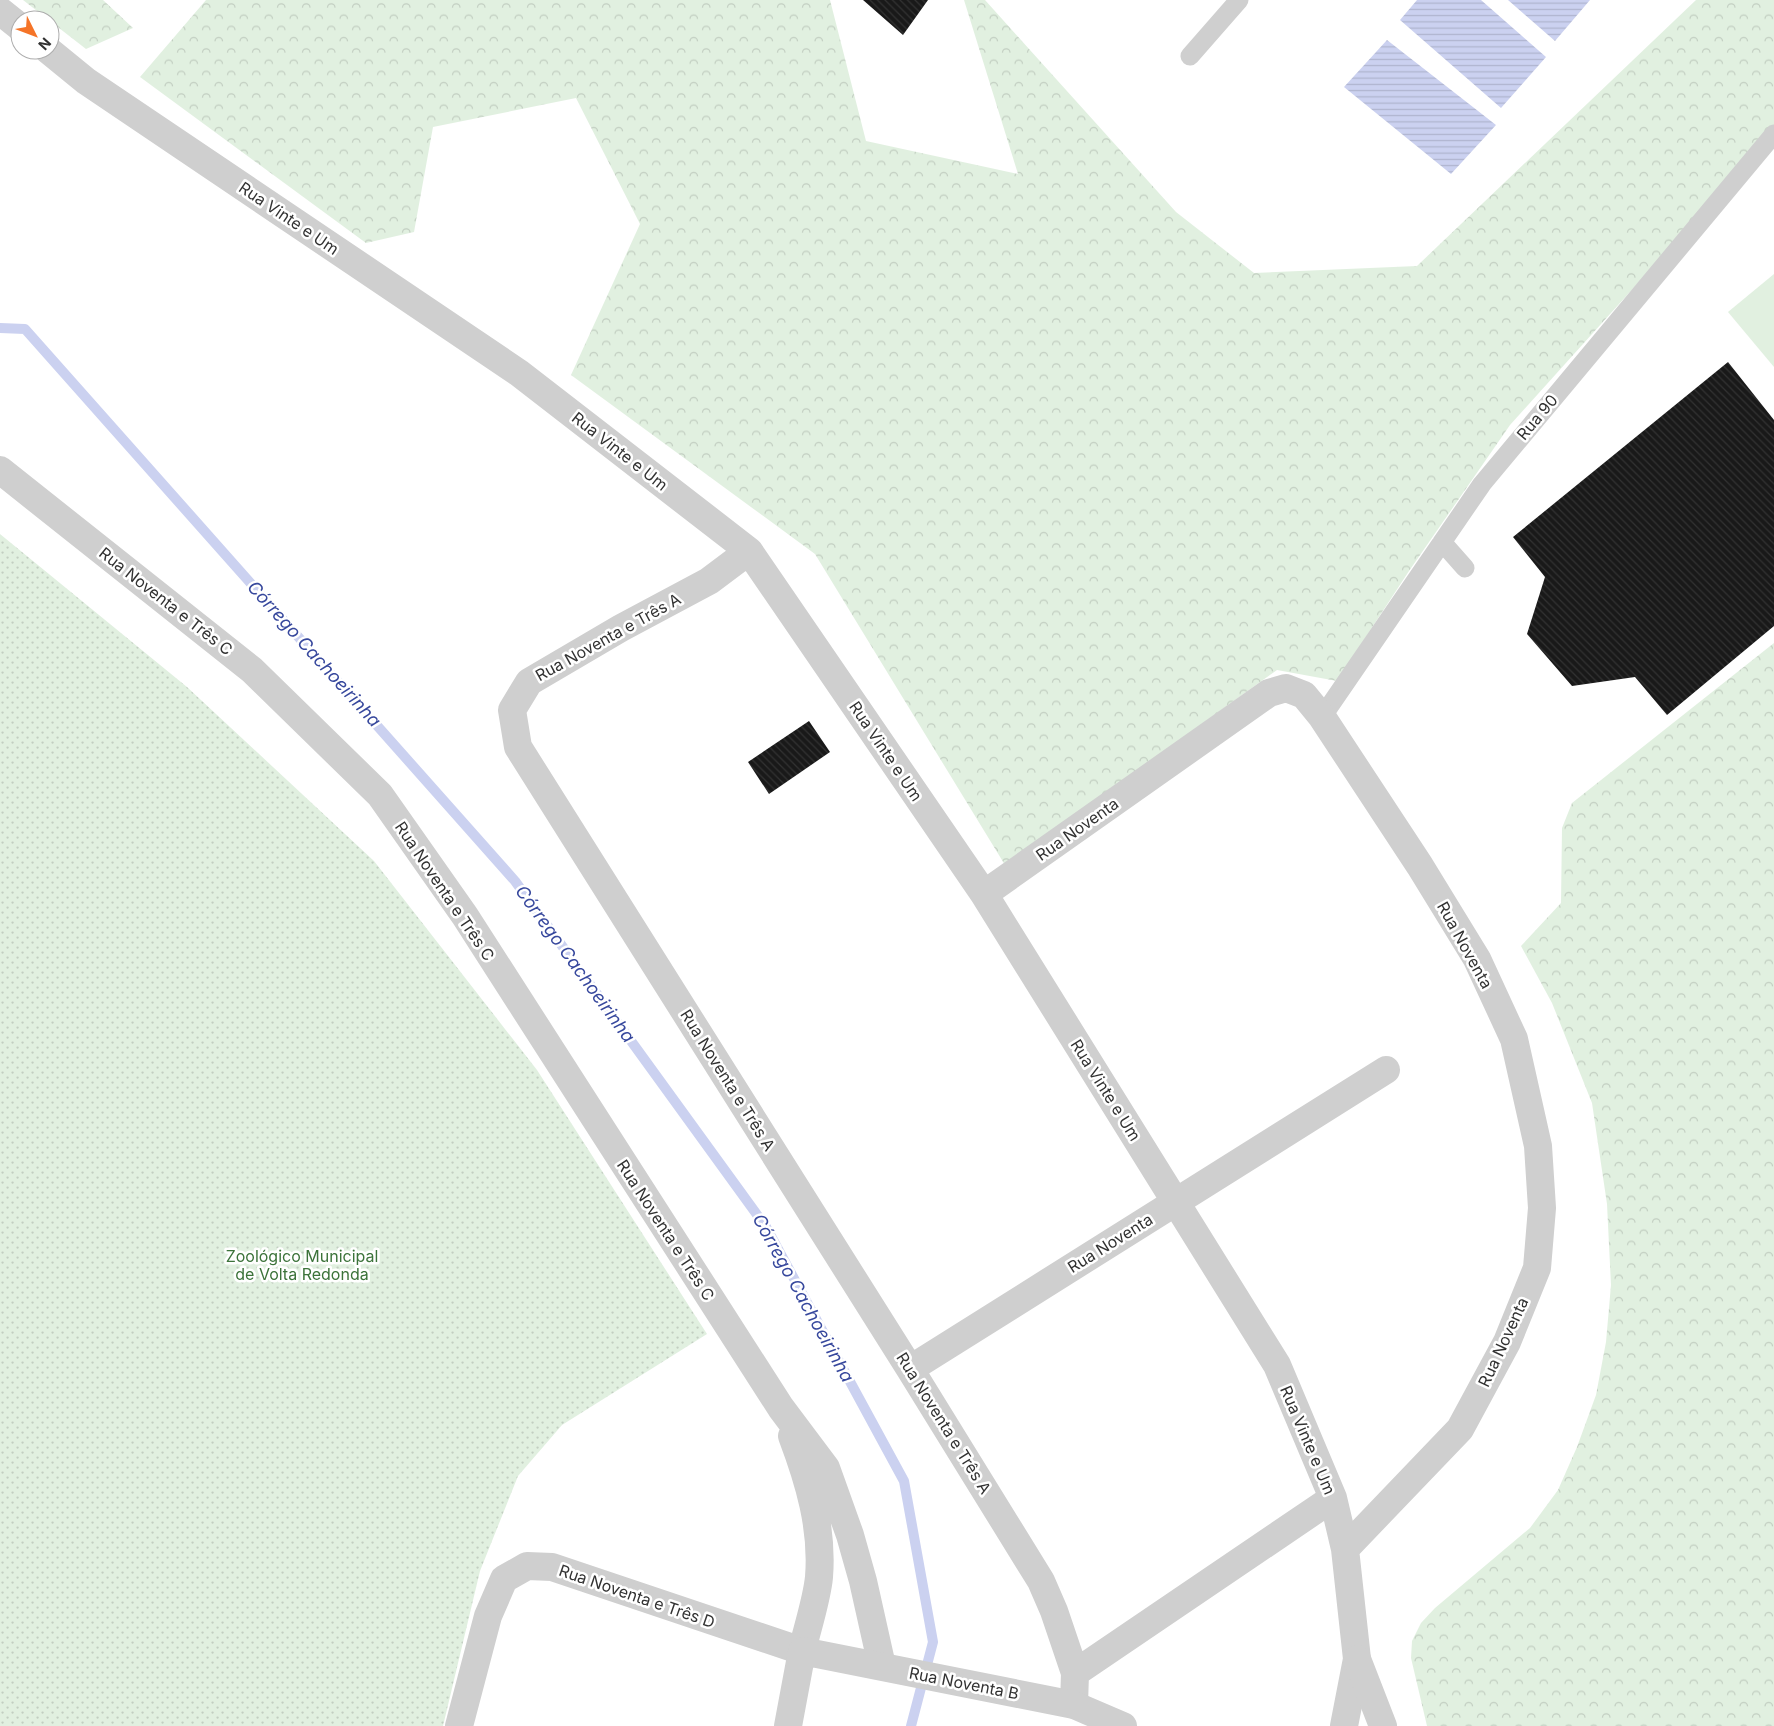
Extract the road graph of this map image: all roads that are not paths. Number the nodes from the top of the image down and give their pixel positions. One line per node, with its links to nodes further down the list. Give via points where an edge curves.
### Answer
1 (1239, 0): 4 (lane)
2 (0, 11): 3 (street)
3 (10, 19)
4 (1190, 56)
5 (60, 60): 9 (street, Rua Vinte e Um, via 86,81 519,373)
6 (1774, 134): 8 (lane, Rua 90, via 1482,484)
7 (0, 470): 16 (street, Rua Noventa e Três C, via 252,670 380,796 465,916)
8 (1442, 542): 10 (lane); 11 (lane, Rua 90)
9 (750, 551): 12 (street, Rua Vinte e Um); 15 (street, Rua Noventa e Três A, via 709,581 529,682 512,710 518,747)
10 (1465, 568)
11 (1322, 717): 12 (street, Rua Noventa, via 1304,695 1286,688 1269,692); 18 (street, Rua Noventa, via 1477,959 1514,1039 1538,1146 1542,1208 1537,1268 1507,1342 1460,1429)
12 (984, 894): 14 (street, Rua Vinte e Um)
13 (1386, 1070): 14 (street, Rua Noventa)
14 (1176, 1202): 15 (street, Rua Noventa); 17 (street, Rua Vinte e Um, via 1277,1365)
15 (910, 1369): 22 (street, Rua Noventa e Três A, via 1042,1581)
16 (780, 1408): 19 (street, Rua Noventa e Três C, via 803,1466 818,1522 819,1577); 21 (street, Rua Noventa e Três C, via 826,1468)
17 (1332, 1498): 18 (street, Rua Vinte e Um); 22 (street)
18 (1345, 1549): 20 (street, Rua Vinte e Um)
19 (802, 1651): 21 (street, Rua Noventa B); 24 (street, Rua Noventa e Três D, via 552,1567 527,1566 504,1579 488,1616); 25 (street, Rua Noventa e Três C)
20 (1357, 1659): 27 (street, Rua Vinte e Um); 28 (street)
21 (892, 1668): 23 (street, Rua Noventa B)
22 (1075, 1673): 23 (street, Rua Noventa e Três A)
23 (1074, 1705): 26 (street, Rua Noventa B)
24 (459, 1726)
25 (788, 1726)
26 (1123, 1726)
27 (1344, 1726)
28 (1383, 1726)

